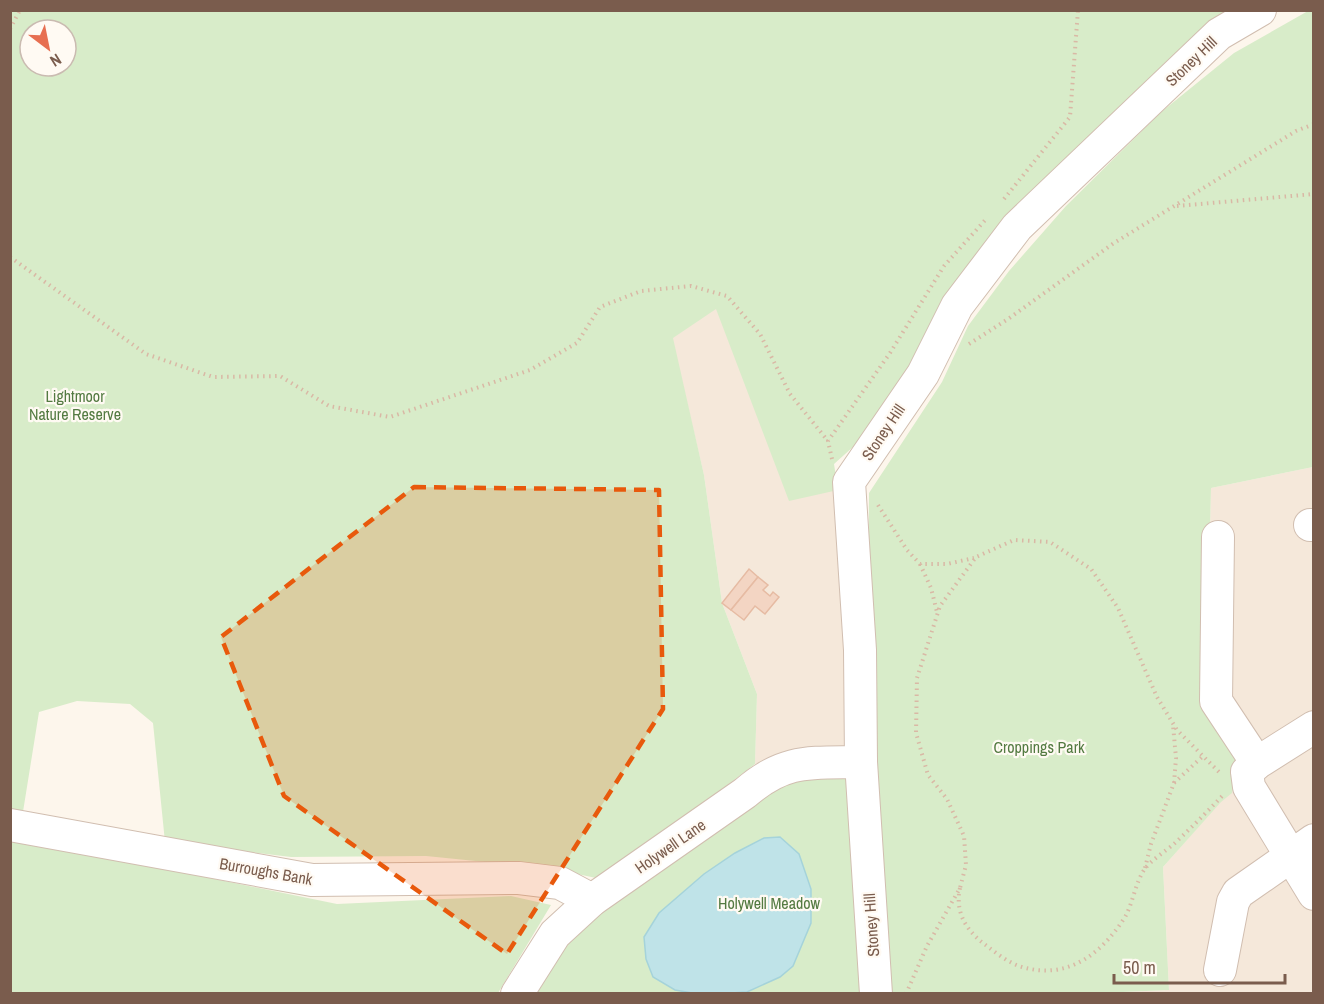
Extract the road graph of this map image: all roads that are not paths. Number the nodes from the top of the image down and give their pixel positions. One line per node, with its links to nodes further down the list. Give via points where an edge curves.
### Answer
1 (1260, 10): 4 (street, Stoney Hill, via 1219,34 1017,227 957,306 923,374 849,482 860,650)
2 (1218, 537): 5 (street, via 1216,701)
3 (1314, 727): 5 (street)
4 (861, 762): 9 (street, Holywell Lane, via 783,767); 12 (street, Stoney Hill)
5 (1257, 763): 7 (street, via 1247,772 1249,787)
6 (10, 825): 9 (street, Burroughs Bank, via 312,880 519,878 560,883)
7 (1302, 848): 8 (street); 10 (street, via 1238,893)
8 (1314, 894)
9 (592, 900): 11 (street, Holywell Lane, via 555,934)
10 (1220, 970)
11 (517, 993)
12 (876, 993)

